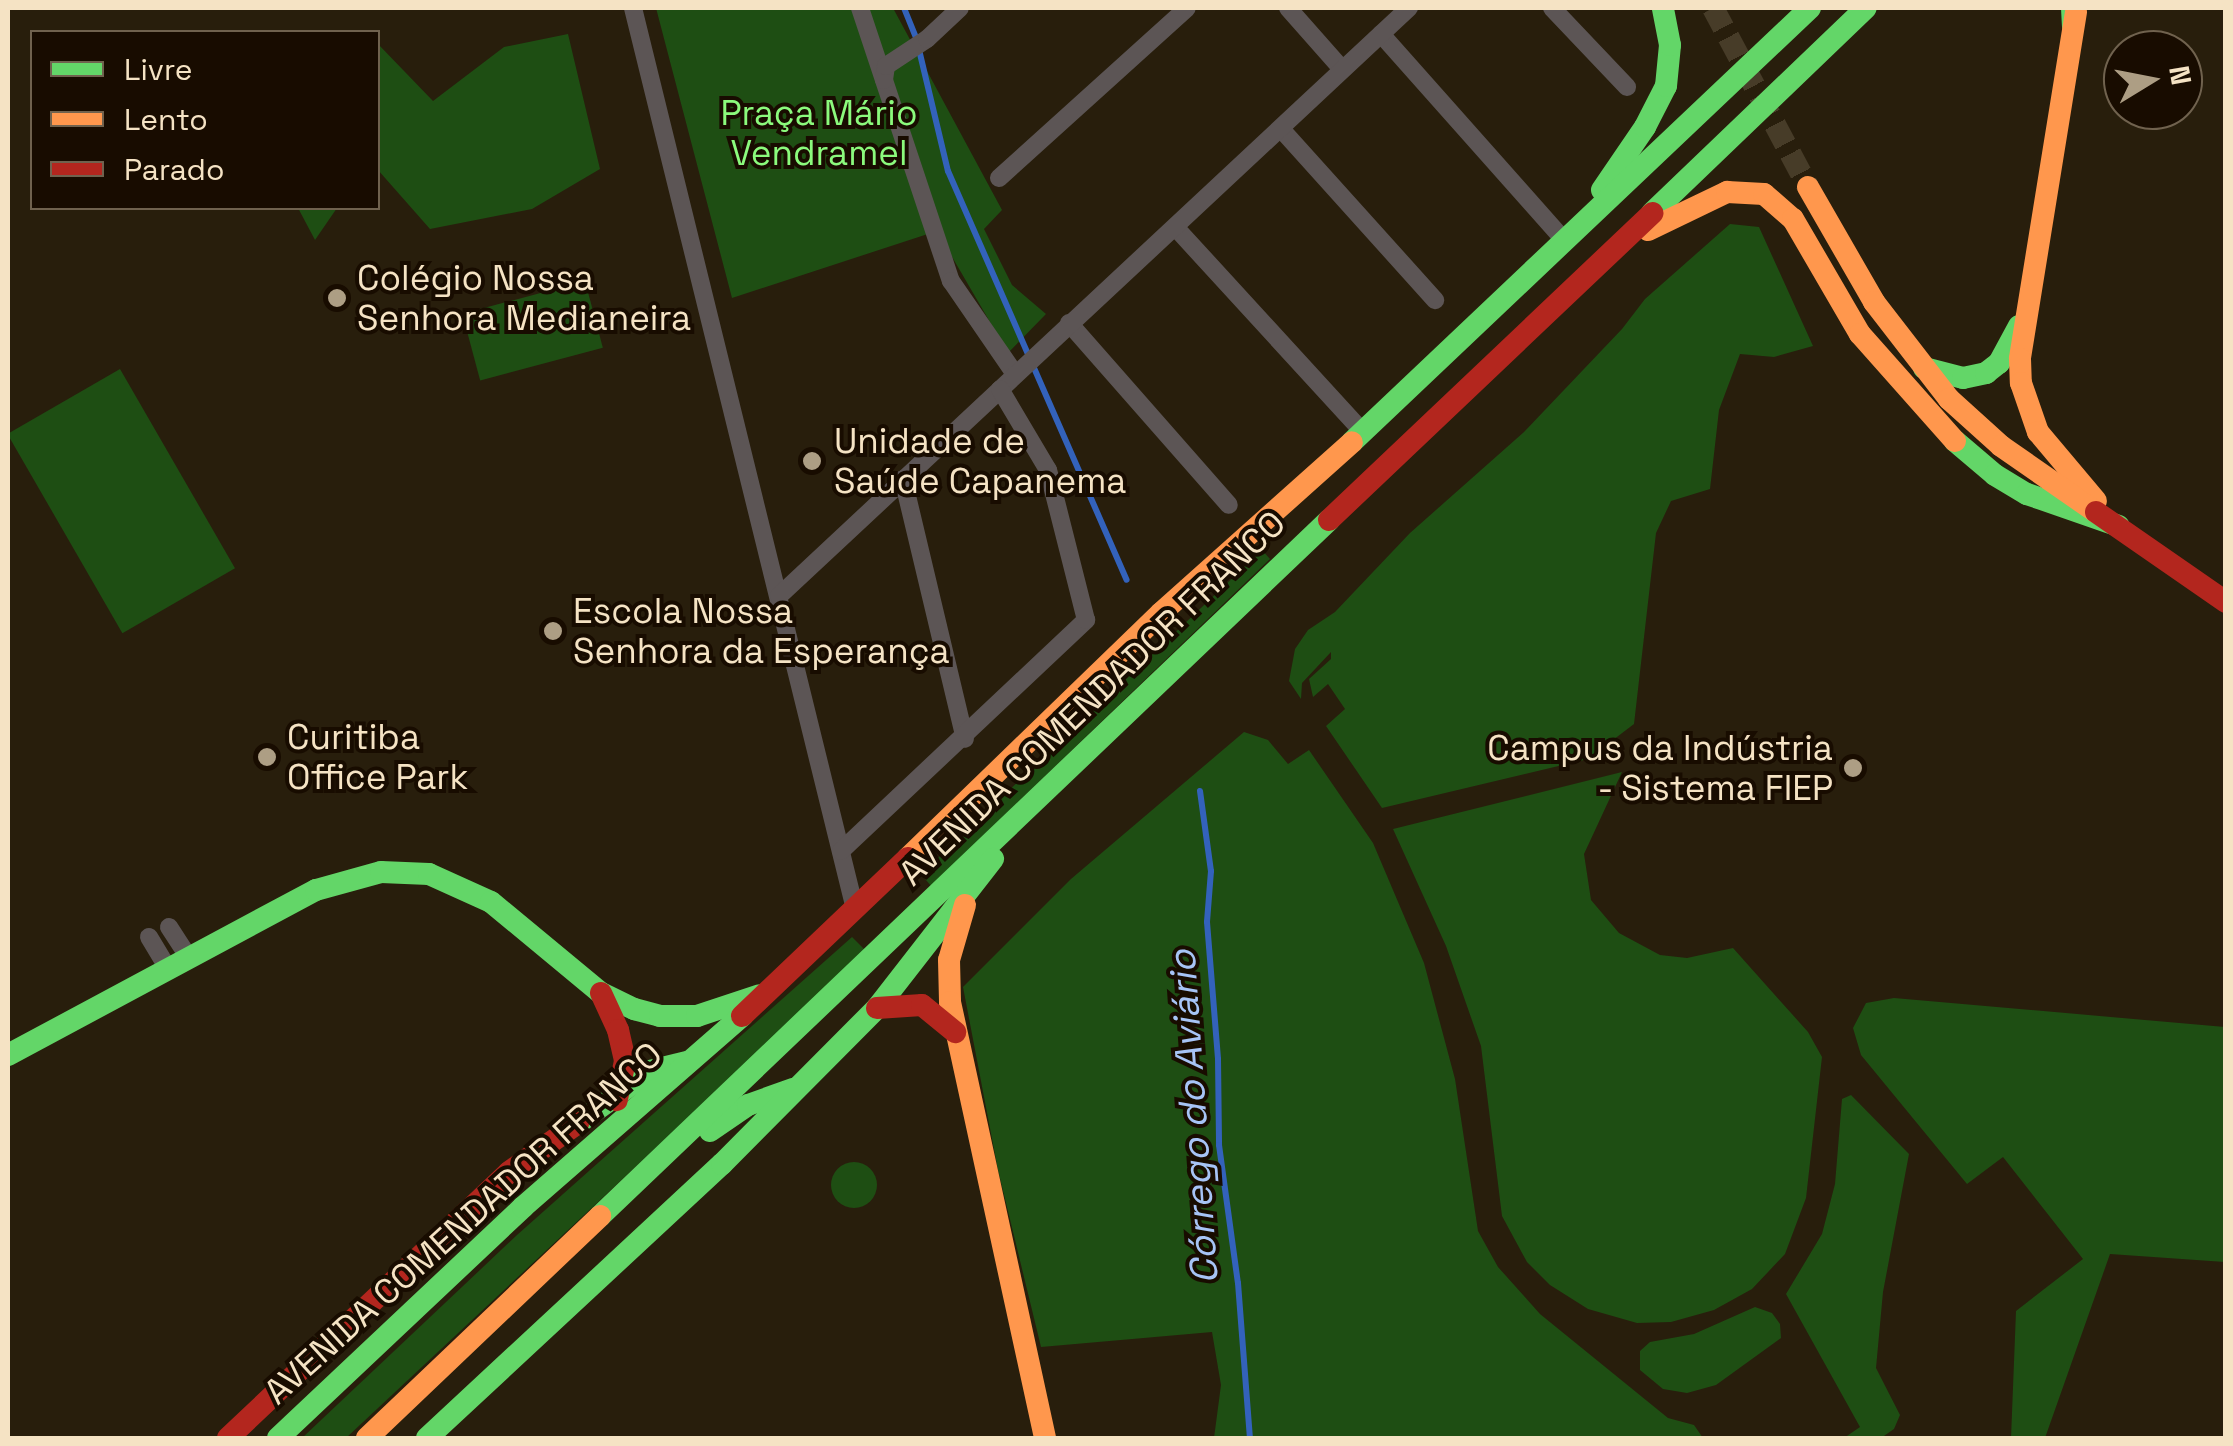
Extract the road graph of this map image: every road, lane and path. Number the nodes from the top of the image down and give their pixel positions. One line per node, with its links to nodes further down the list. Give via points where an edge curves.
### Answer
1 (632, 8): 33 (street)
2 (860, 8): 14 (street)
3 (960, 8): 14 (street, via 886,66)
4 (1187, 8): 17 (street)
5 (1288, 8): 13 (street)
6 (1409, 8): 12 (street)
7 (1552, 8): 15 (street)
8 (1663, 8): 19 (main road, via 1670,45 1666,86)
9 (1810, 8): 19 (main road, AVENIDA COMENDADOR FRANCO)
10 (1866, 8): 22 (main road, AVENIDA COMENDADOR FRANCO)
11 (2074, 14): 24 (main road)
12 (1381, 34): 13 (street); 21 (street)
13 (1342, 69): 16 (street)
14 (884, 80): 27 (street, via 951,281)
15 (1627, 87)
16 (1282, 130): 20 (street); 23 (street)
17 (998, 178)
18 (1808, 187): 26 (main road)
19 (1585, 222): 21 (main road, AVENIDA COMENDADOR FRANCO)
20 (1176, 228): 25 (street); 29 (street)
21 (1565, 242): 29 (main road, AVENIDA COMENDADOR FRANCO)
22 (1614, 248): 32 (main road, via 1727,192 1764,194 1800,228 1860,334 1936,424 2027,494); 36 (main road, AVENIDA COMENDADOR FRANCO)
23 (1435, 300)
24 (2023, 318): 26 (main road, via 1986,374 1963,378); 32 (main road, via 2021,384 2038,432)
25 (1063, 329): 27 (street); 31 (street)
26 (1920, 367): 32 (main road, via 2002,446)
27 (1019, 371): 28 (street)
28 (1000, 388): 30 (street); 35 (street, via 1048,470 1086,620)
29 (1363, 432): 39 (main road, AVENIDA COMENDADOR FRANCO, via 1171,603)
30 (903, 479): 33 (street); 35 (street)
31 (1230, 505)
32 (2119, 526): 34 (main road)
33 (779, 596): 37 (street)
34 (2226, 602)
35 (965, 739): 37 (street)
36 (1028, 806): 38 (main road); 52 (main road, AVENIDA COMENDADOR FRANCO)
37 (841, 851): 39 (street)
38 (970, 893): 45 (main road); 46 (main road, via 949,960)
39 (856, 910): 43 (main road, AVENIDA COMENDADOR FRANCO)
40 (169, 927): 42 (street)
41 (149, 937): 42 (street)
42 (178, 961): 44 (main road, via 316,890 365,874 429,874 490,902); 47 (main road)
43 (768, 992): 44 (main road, via 683,1018 634,1009); 48 (main road, AVENIDA COMENDADOR FRANCO)
44 (601, 993): 50 (main road, via 625,1061)
45 (877, 1008): 46 (main road, via 922,1005); 49 (main road)
46 (955, 1032): 57 (main road)
47 (8, 1055)
48 (696, 1060): 50 (main road, AVENIDA COMENDADOR FRANCO, via 650,1072); 51 (main road, AVENIDA COMENDADOR FRANCO)
49 (796, 1088): 52 (main road, via 748,1105); 56 (main road)
50 (620, 1090): 51 (main road); 53 (main road, AVENIDA COMENDADOR FRANCO, via 509,1172)
51 (606, 1136): 54 (main road, AVENIDA COMENDADOR FRANCO)
52 (641, 1177): 55 (main road, AVENIDA COMENDADOR FRANCO)
53 (228, 1438)
54 (278, 1438)
55 (367, 1438)
56 (426, 1438)
57 (1045, 1438)

